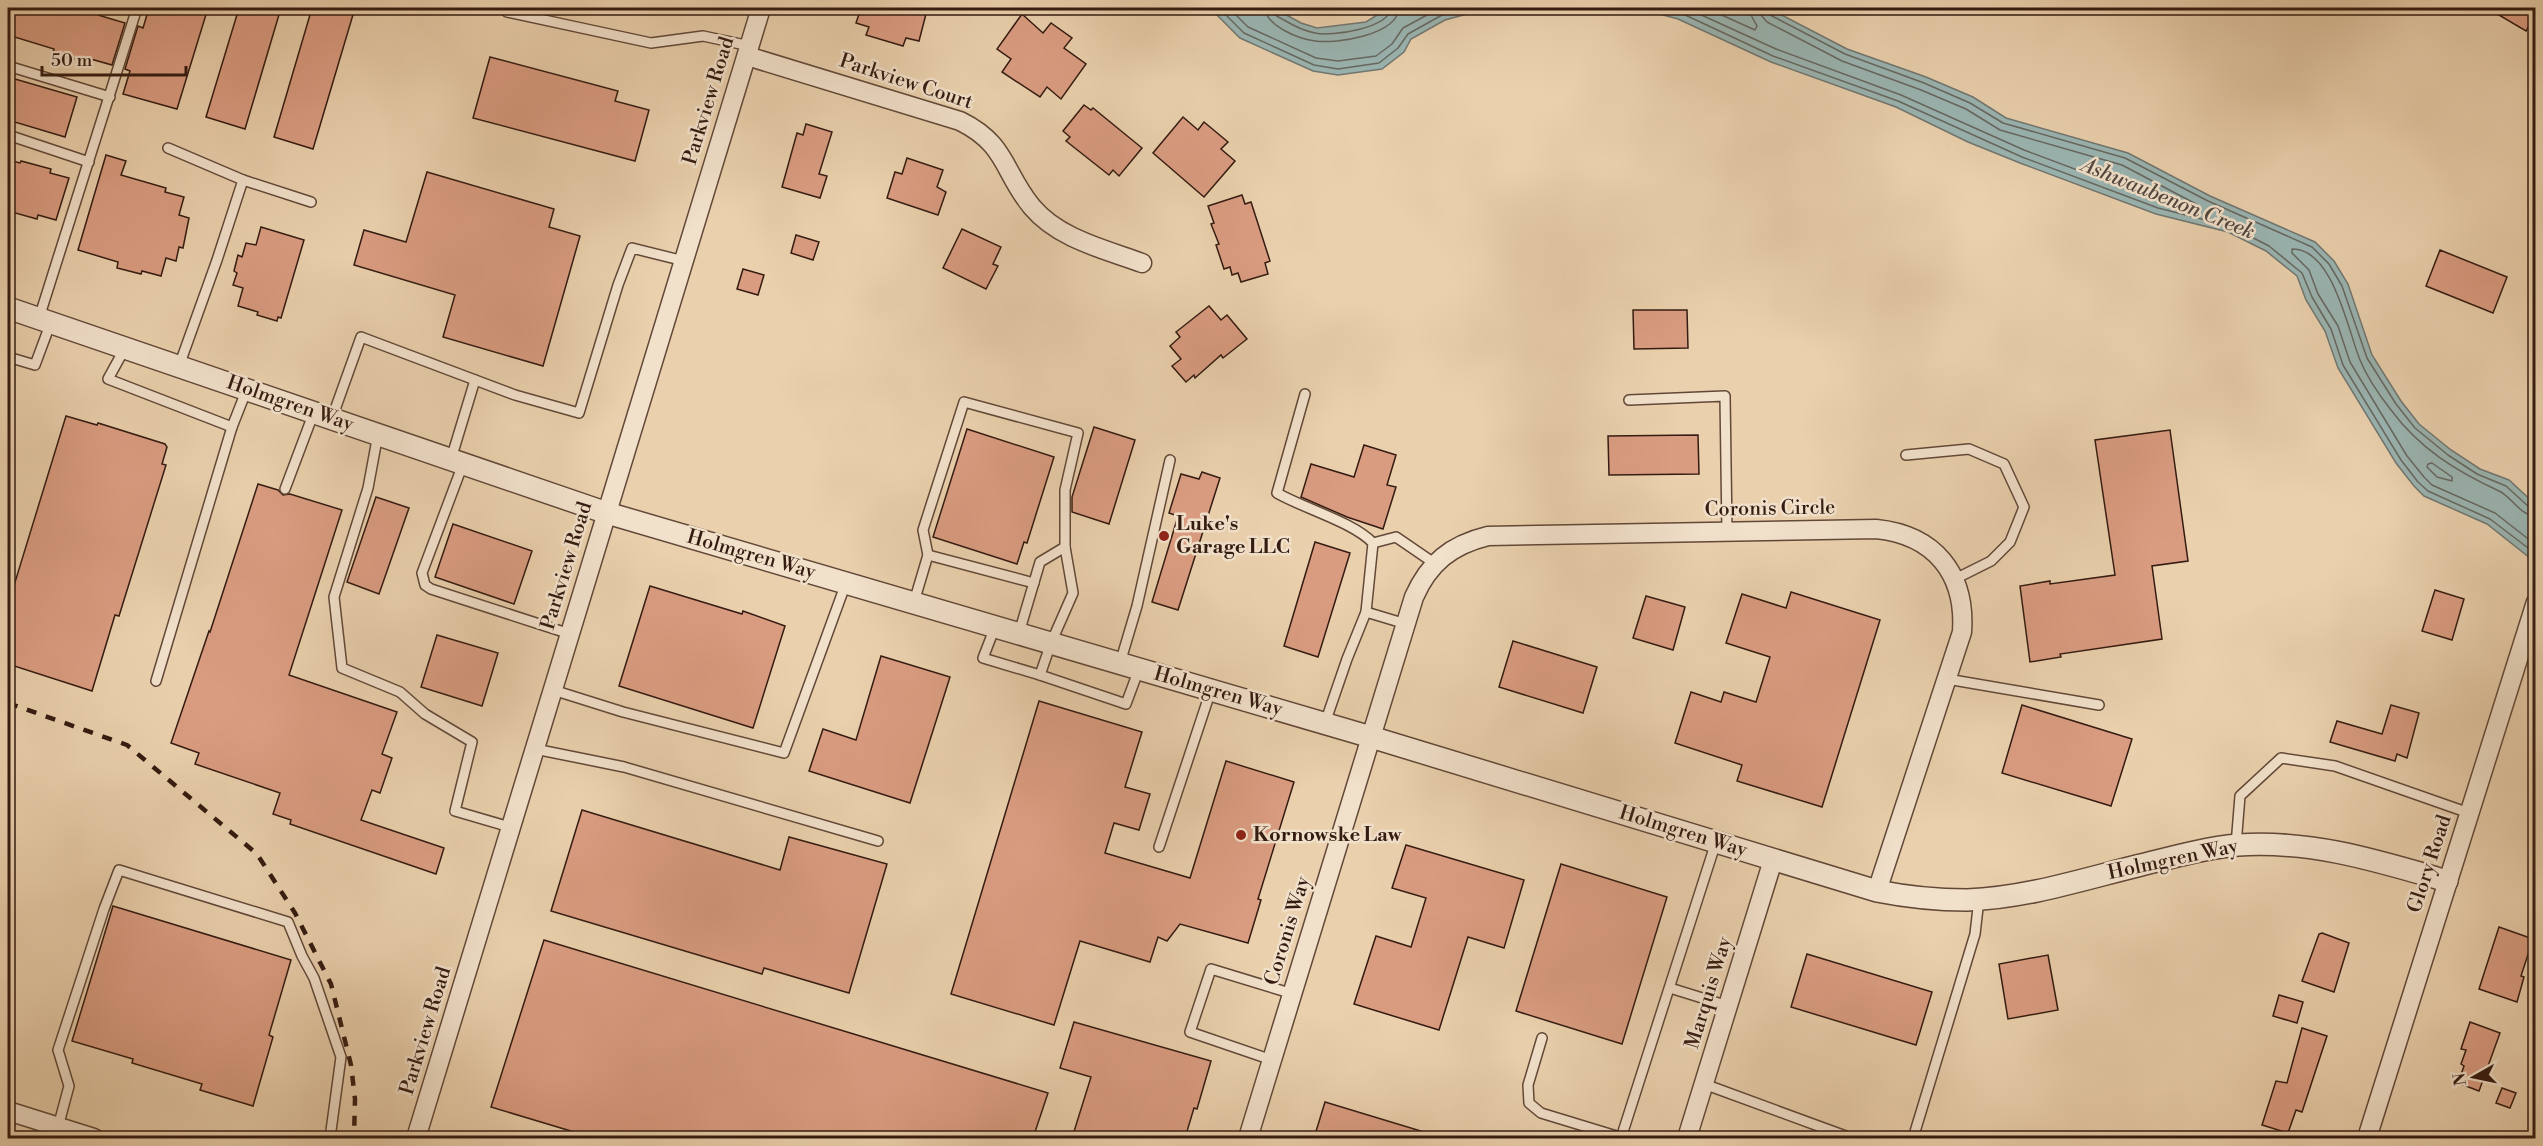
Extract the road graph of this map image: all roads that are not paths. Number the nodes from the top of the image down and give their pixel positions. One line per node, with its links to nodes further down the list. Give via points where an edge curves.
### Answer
1 (137, 8): 6 (lane)
2 (761, 8): 4 (street, Parkview Road)
3 (507, 12): 4 (lane, via 651,43 703,36)
4 (748, 51): 12 (street, Parkview Road); 13 (street, Parkview Court, via 960,121 993,144 1032,207 1050,224)
5 (8, 66): 6 (lane)
6 (110, 97): 9 (lane)
7 (8, 135): 9 (lane)
8 (168, 148): 10 (lane)
9 (89, 162): 15 (lane)
10 (243, 180): 11 (lane); 18 (lane)
11 (311, 202)
12 (684, 261): 19 (lane, via 632,248 579,413); 30 (street, Parkview Road)
13 (1142, 263)
14 (8, 308): 15 (street, Holmgren Way)
15 (45, 320): 16 (street, Holmgren Way); 17 (lane, via 34,365)
16 (125, 348): 18 (street, Holmgren Way); 24 (lane, via 108,379)
17 (8, 357)
18 (179, 366): 20 (street, Holmgren Way)
19 (475, 380): 23 (lane, via 361,337); 28 (lane)
20 (247, 389): 23 (street, Holmgren Way); 24 (lane)
21 (1305, 394): 32 (lane, via 1277,493 1363,533)
22 (1629, 400): 31 (lane, via 1725,396)
23 (323, 415): 25 (street, Holmgren Way); 29 (lane)
24 (232, 427): 50 (lane)
25 (378, 434): 28 (street, Holmgren Way); 58 (lane, via 368,488 334,597 342,668 400,692 425,714 472,742 455,811)
26 (1906, 455): 36 (lane, via 1969,448 2004,464 2024,507 2010,542 1991,561)
27 (1170, 460): 47 (lane, via 1137,606)
28 (457, 461): 30 (street, Holmgren Way); 44 (lane, via 422,573 425,585)
29 (285, 489)
30 (607, 513): 37 (street, Holmgren Way); 44 (street, Parkview Road)
31 (1727, 532): 35 (street, Coronis Circle, via 1488,536 1468,541); 36 (street, Coronis Circle, via 1894,531 1915,538 1932,550)
32 (1372, 543): 35 (lane, via 1396,537); 41 (lane)
33 (1065, 547): 34 (lane, via 1065,490 1078,433 964,402 923,530); 38 (lane, via 1040,562); 46 (lane, via 1073,593)
34 (928, 555): 38 (lane); 40 (lane)
35 (1434, 563): 42 (street, Coronis Circle, via 1422,579)
36 (1955, 579): 49 (street, Coronis Circle, via 1964,614)
37 (846, 583): 40 (street, Holmgren Way); 51 (lane, via 784,753)
38 (1034, 583): 45 (lane)
39 (2535, 602): 57 (street, Glory Road)
40 (913, 603): 43 (street, Holmgren Way)
41 (1366, 612): 42 (lane); 54 (lane)
42 (1406, 624): 55 (street, Coronis Circle)
43 (995, 627): 45 (street, Holmgren Way); 48 (lane, via 983,658)
44 (570, 634): 51 (street, Parkview Road)
45 (1019, 634): 46 (street, Holmgren Way)
46 (1051, 643): 47 (street, Holmgren Way); 48 (lane)
47 (1129, 666): 48 (lane, via 1126,704); 52 (street, Holmgren Way)
48 (1040, 675)
49 (1947, 679): 53 (lane); 65 (street, Coronis Circle)
50 (156, 681)
51 (553, 690): 56 (street, Parkview Road)
52 (1211, 690): 54 (street, Holmgren Way); 62 (lane)
53 (2099, 705)
54 (1325, 723): 55 (street, Holmgren Way)
55 (1371, 737): 60 (street, Holmgren Way); 68 (street, Coronis Way)
56 (535, 749): 58 (street, Parkview Road); 59 (lane, via 624,767)
57 (2469, 813): 61 (lane, via 2335,766 2281,758 2240,796); 64 (street, Glory Road)
58 (514, 828): 77 (street, Parkview Road)
59 (878, 841)
60 (1716, 842): 63 (street, Holmgren Way); 67 (lane)
61 (2236, 845): 64 (street, Holmgren Way, via 2318,847); 66 (street, Holmgren Way, via 2040,890)
62 (1160, 847)
63 (1773, 860): 65 (street, Holmgren Way); 69 (street, Marquis Way)
64 (2447, 881): 83 (street, Glory Road)
65 (1877, 891): 66 (street, Holmgren Way, via 1925,899)
66 (1978, 899): 82 (lane, via 1975,934)
67 (1670, 988): 69 (lane); 79 (lane)
68 (1293, 994): 71 (street, Coronis Way); 71 (lane, via 1211,969 1190,1032)
69 (1728, 1006): 72 (street, Marquis Way)
70 (1542, 1038): 79 (lane, via 1528,1084 1529,1103 1541,1113)
71 (1272, 1060): 78 (street, Coronis Way)
72 (1704, 1084): 80 (street, Marquis Way); 81 (lane)
73 (8, 1111): 74 (street)
74 (58, 1127): 75 (street); 76 (lane, via 69,1086 58,1050 119,870 288,922 314,978 341,1057)
75 (94, 1138)
76 (330, 1138)
77 (417, 1138)
78 (1248, 1138)
79 (1622, 1138)
80 (1688, 1138)
81 (1851, 1138)
82 (1911, 1138)
83 (2367, 1138)

